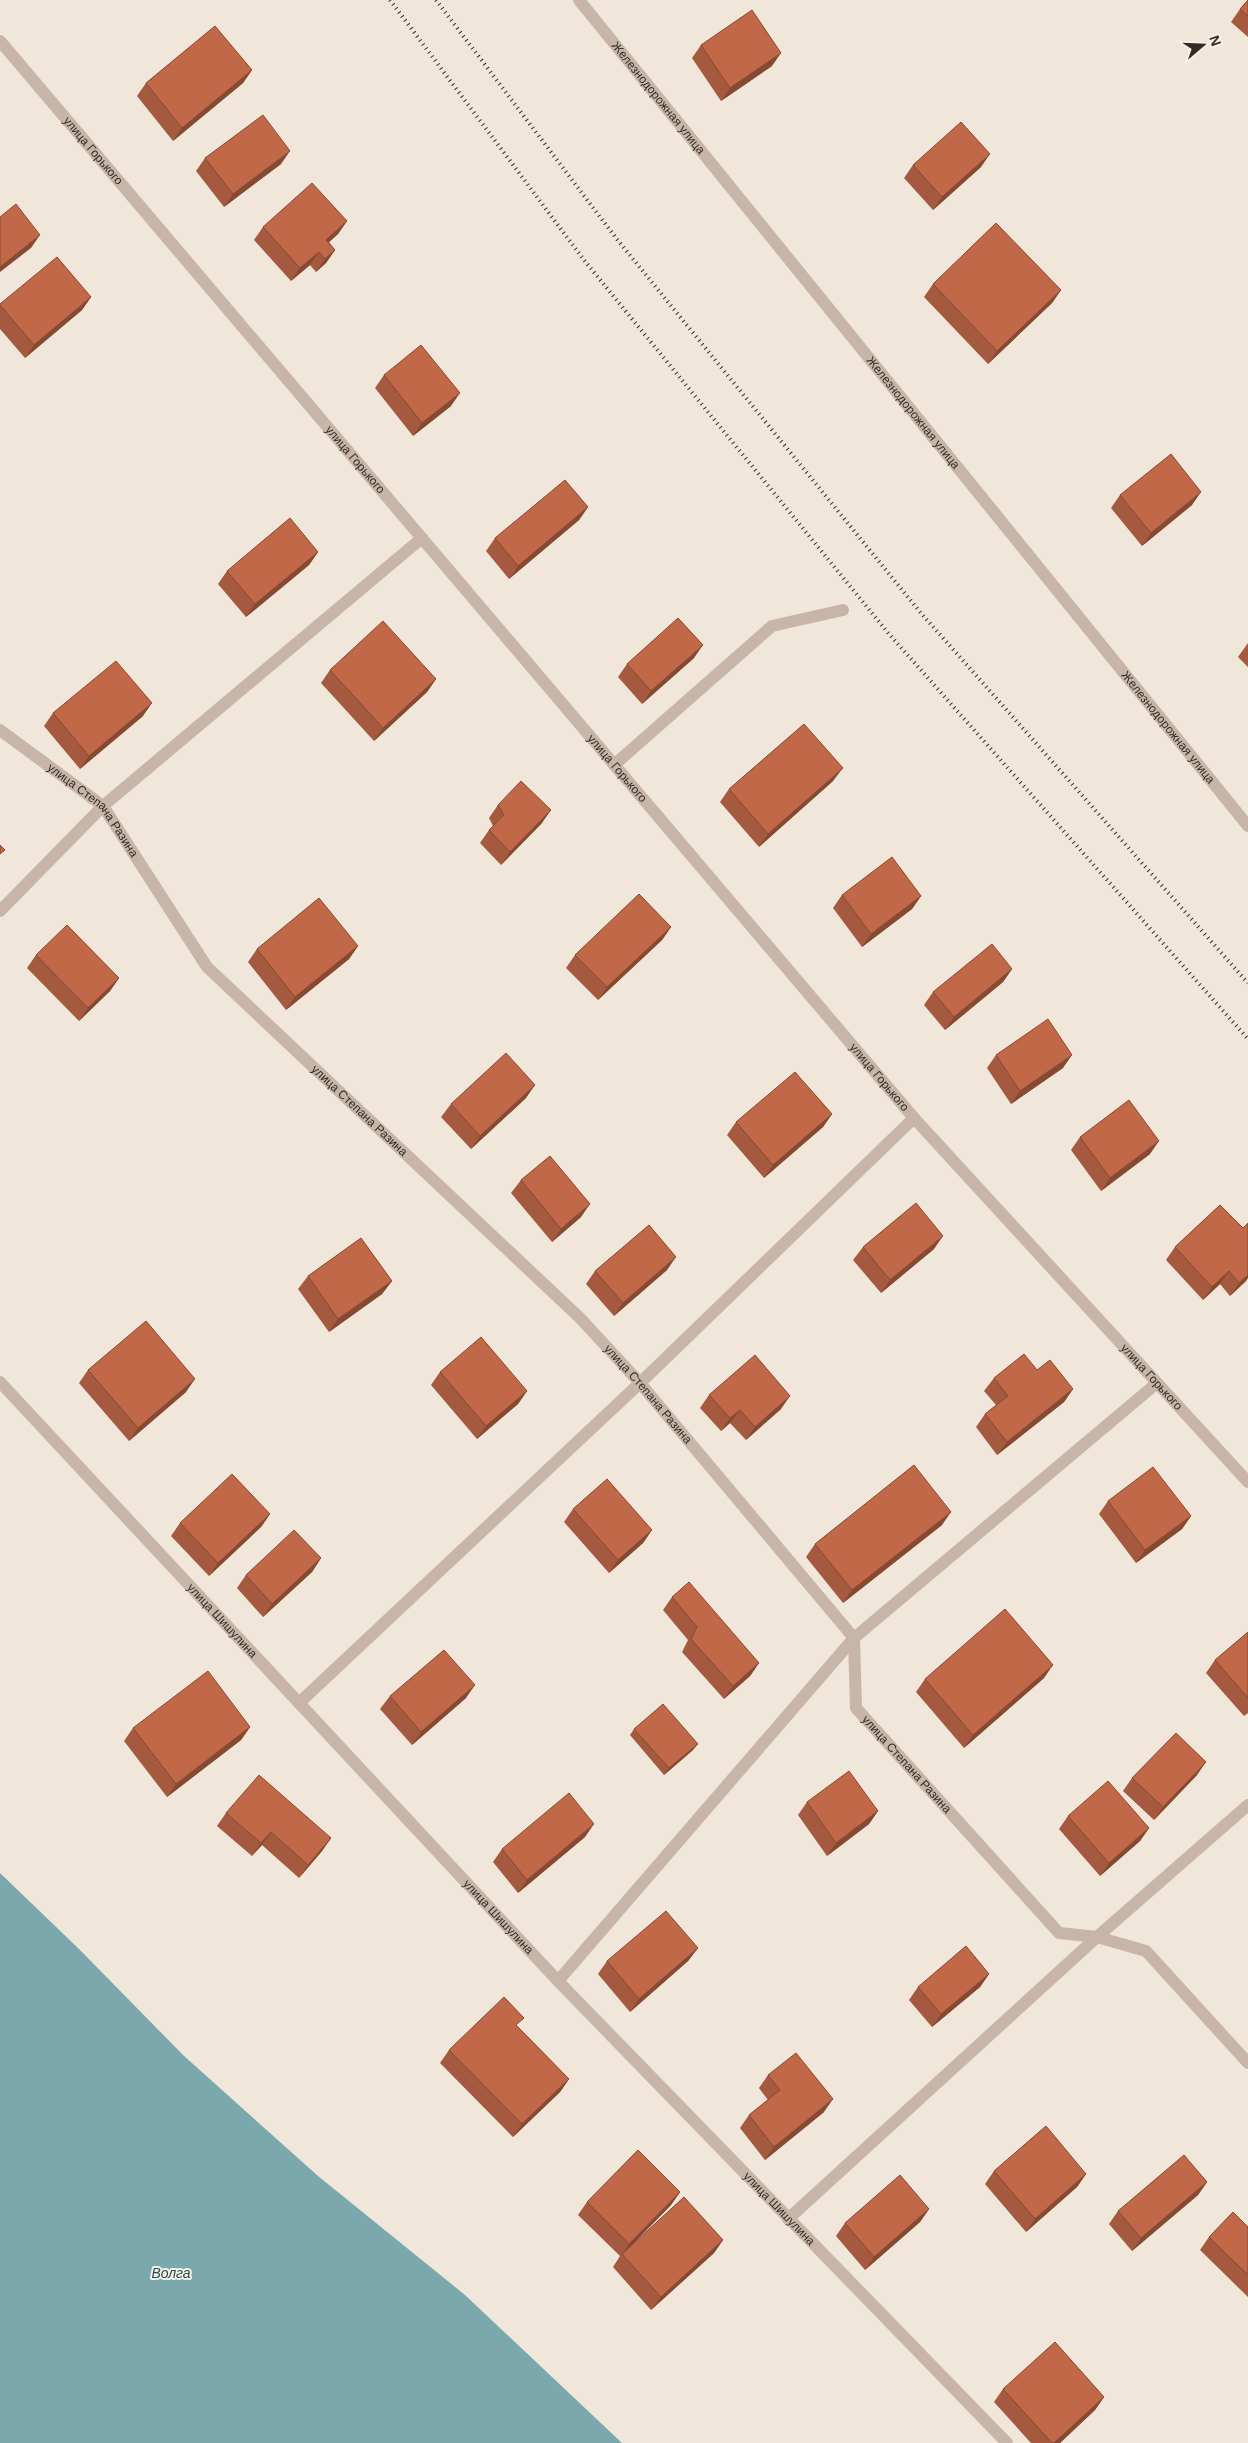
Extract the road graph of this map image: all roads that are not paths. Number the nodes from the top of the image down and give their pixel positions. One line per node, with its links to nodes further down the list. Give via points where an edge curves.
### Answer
1 (580, 0): 8 (street, Железнодорожная улица)
2 (0, 41): 3 (street, улица Горького)
3 (422, 538): 6 (street, улица Горького); 7 (street)
4 (843, 610): 6 (street, via 772,626)
5 (0, 730): 7 (street, улица Степана Разина)
6 (614, 765): 10 (street, улица Горького)
7 (103, 806): 9 (street); 12 (street, улица Степана Разина, via 207,967 580,1318)
8 (1248, 826)
9 (0, 911)
10 (914, 1118): 12 (street); 13 (street, улица Горького)
11 (0, 1382): 16 (street, улица Шишулина)
12 (640, 1383): 15 (street, улица Степана Разина); 16 (street)
13 (1157, 1383): 14 (street, улица Горького); 15 (street)
14 (1248, 1482)
15 (854, 1638): 18 (street, улица Степана Разина, via 856,1708 1059,1933); 19 (street)
16 (299, 1703): 19 (street, улица Шишулина)
17 (1248, 1805): 18 (street)
18 (1097, 1936): 20 (street, улица Степана Разина, via 1146,1952); 21 (street)
19 (558, 1981): 21 (street, улица Шишулина)
20 (1248, 2063)
21 (788, 2219): 22 (street, улица Шишулина)
22 (1007, 2443)

